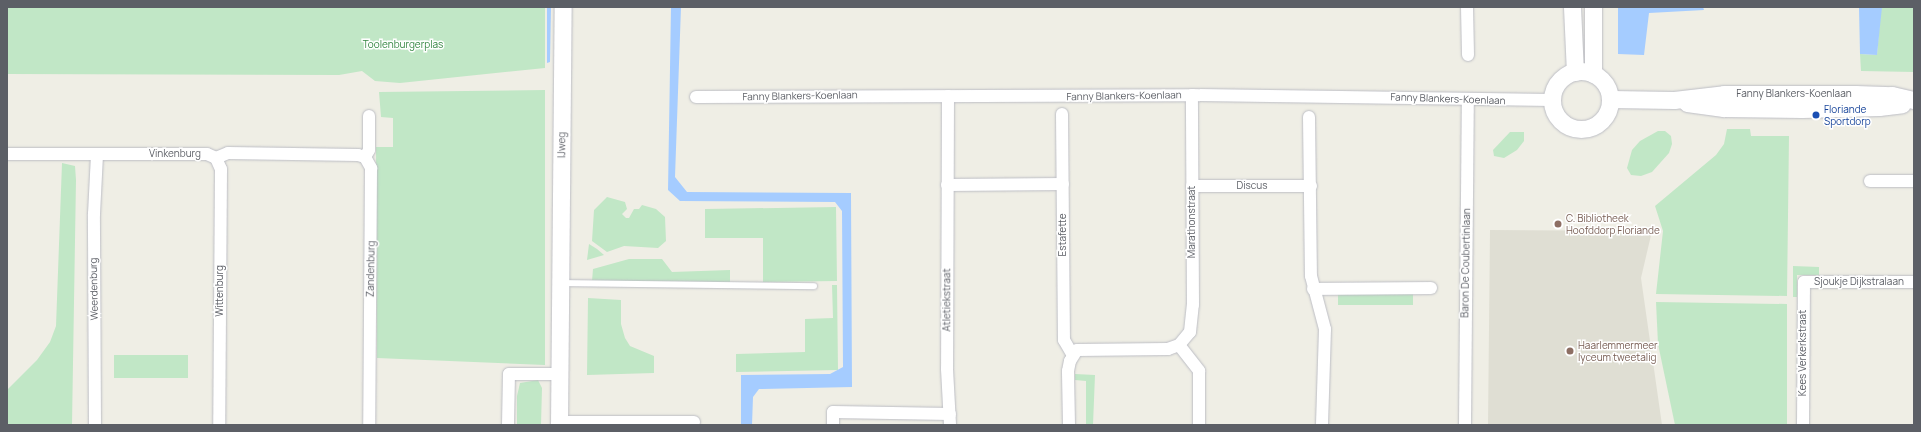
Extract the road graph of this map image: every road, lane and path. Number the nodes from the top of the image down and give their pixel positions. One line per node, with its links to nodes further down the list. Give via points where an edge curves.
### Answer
1 (563, 7): 30 (street, IJweg)
2 (1467, 7): 5 (street)
3 (1572, 7): 6 (street)
4 (1593, 7): 7 (street)
5 (1468, 55)
6 (1575, 72): 7 (street); 13 (street, via 1558,82)
7 (1593, 74): 11 (street, via 1605,84)
8 (1192, 95): 9 (street, Fanny Blankers-Koenlaan); 12 (street, Fanny Blankers-Koenlaan); 26 (street, Marathonstraat)
9 (948, 96): 10 (street, Fanny Blankers-Koenlaan); 25 (street, Atletiekstraat)
10 (696, 97)
11 (1610, 99): 13 (street, via 1604,118 1587,129 1577,129 1563,123 1554,110); 14 (street, Fanny Blankers-Koenlaan, via 1674,100 1724,94 1855,94 1892,95)
12 (1468, 100): 13 (street, Fanny Blankers-Koenlaan); 48 (street, Baron De Coubertinlaan)
13 (1552, 100)
14 (1914, 101)
15 (1062, 114): 24 (street, Estafette)
16 (369, 116): 20 (street, Zandenburg, via 368,150)
17 (1309, 118): 27 (street)
18 (7, 154): 19 (street, Vinkenburg)
19 (97, 154): 21 (street, Vinkenburg, via 207,154); 40 (street, Weerdenburg, via 94,214)
20 (365, 157): 21 (street, Vinkenburg, via 228,153); 42 (street, Zandenburg, via 371,168)
21 (216, 158): 41 (street, Wittenburg, via 221,169)
22 (1870, 181): 23 (street)
23 (1914, 181)
24 (1063, 184): 25 (street); 35 (street, Estafette, via 1064,340)
25 (947, 185): 37 (street, Atletiekstraat, via 947,369)
26 (1192, 186): 27 (street, Discus); 34 (street, Marathonstraat, via 1193,305 1190,332)
27 (1311, 186): 33 (street)
28 (1804, 282): 29 (street, Sjoukje Dijkstralaan); 49 (street, Kees Verkerkstraat)
29 (1914, 282)
30 (561, 283): 31 (lane); 36 (street, IJweg)
31 (814, 286)
32 (1431, 288): 33 (street)
33 (1313, 289): 47 (street, via 1325,329)
34 (1179, 345): 35 (street, via 1168,349 1085,348); 46 (street, via 1199,371)
35 (1072, 354): 45 (street, via 1068,371)
36 (559, 374): 39 (street, IJweg); 43 (street, via 509,374)
37 (950, 419): 44 (street, Atletiekstraat, via 834,412)
38 (694, 422): 39 (street)
39 (559, 423)
40 (95, 425)
41 (219, 425)
42 (369, 425)
43 (508, 425)
44 (833, 425)
45 (1069, 425)
46 (1199, 425)
47 (1322, 425)
48 (1465, 425)
49 (1803, 425)

